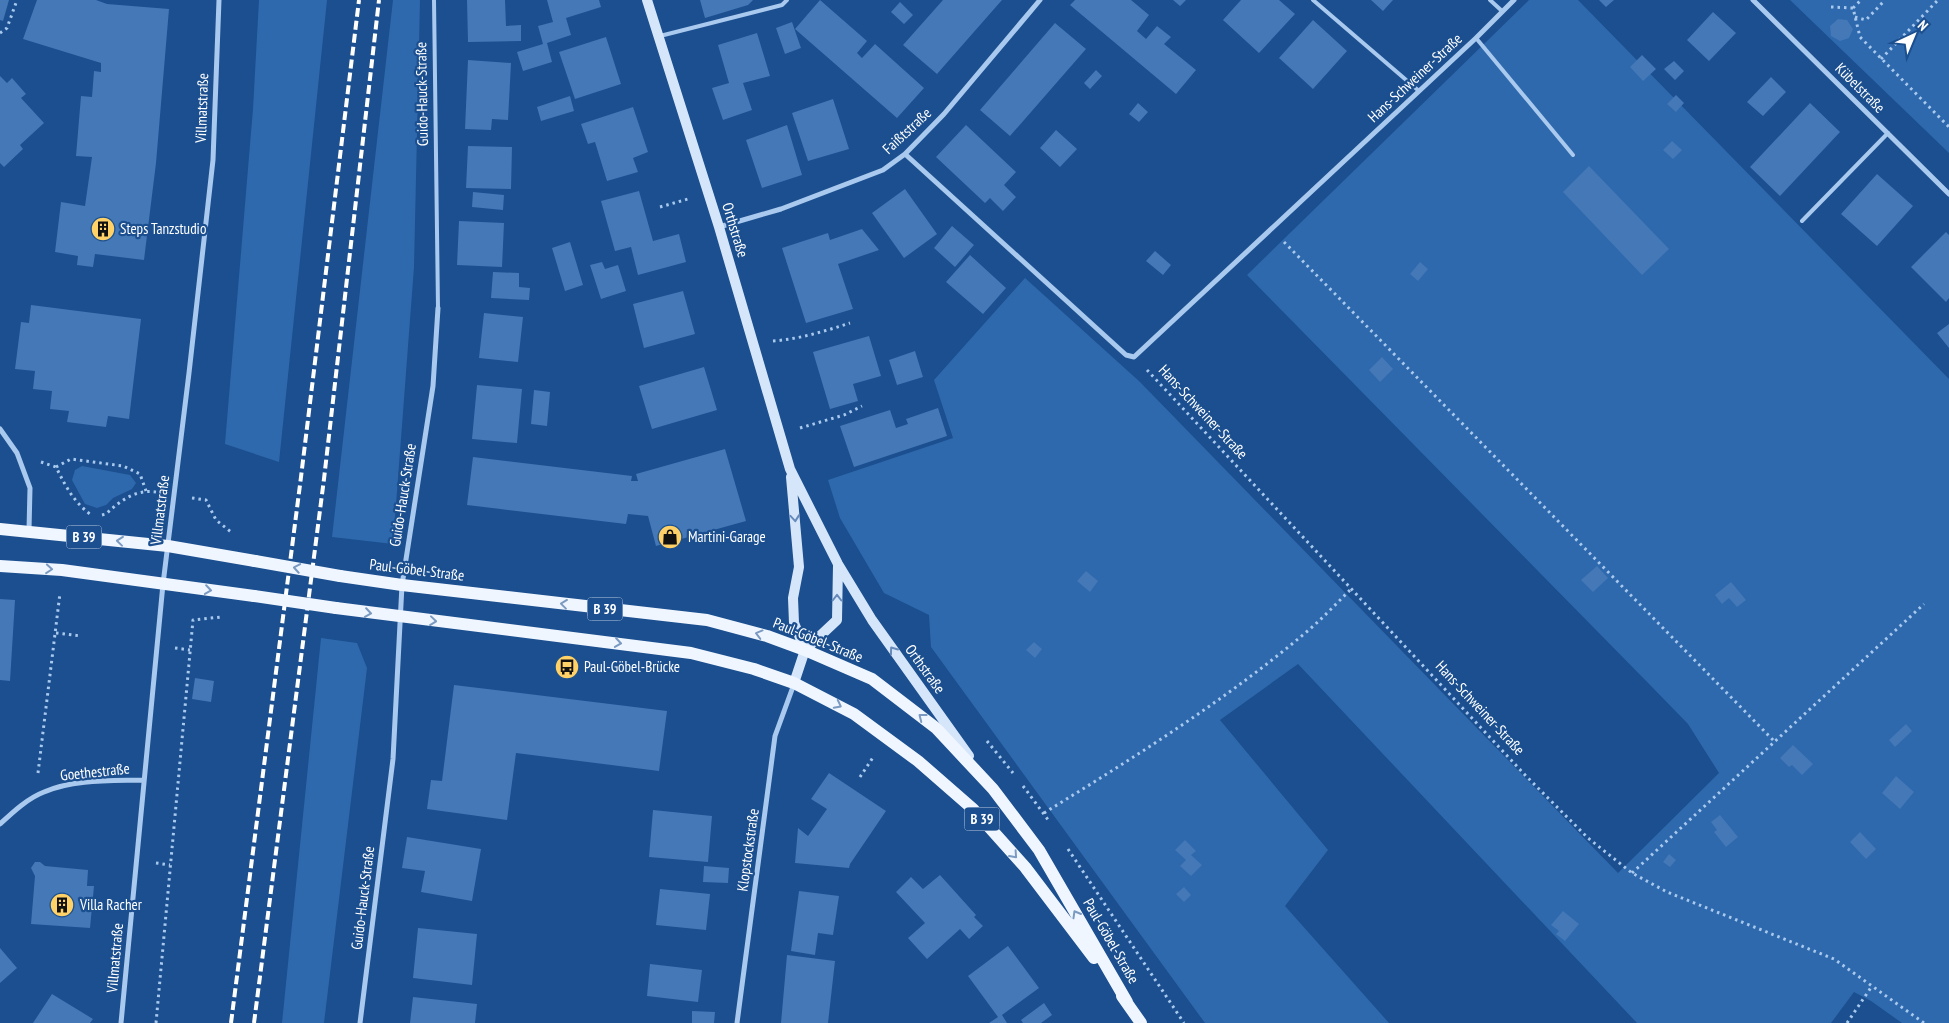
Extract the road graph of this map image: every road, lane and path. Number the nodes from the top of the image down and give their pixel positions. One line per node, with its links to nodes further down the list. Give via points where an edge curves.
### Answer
1 (17, 0): 18 (path, via 7,28)
2 (219, 0): 45 (street, Villmatstraße, via 213,160)
3 (434, 0): 33 (lane, Guido-Hauck-Straße)
4 (647, 0): 19 (street, Orthstraße)
5 (787, 0): 19 (lane, via 782,5)
6 (1040, 0): 25 (street, Faißtstraße, via 944,114)
7 (1313, 0): 22 (lane)
8 (1490, 0): 16 (lane)
9 (1514, 0): 16 (street, Hans-Schweiner-Straße)
10 (1753, 0): 24 (street, Kübelstraße)
11 (1862, 0): 15 (path)
12 (1885, 0): 17 (path, via 1866,20)
13 (1938, 0): 21 (path)
14 (1832, 7): 15 (path)
15 (1853, 8): 17 (path)
16 (1502, 11): 20 (street, Hans-Schweiner-Straße)
17 (1855, 17): 21 (path, via 1860,37)
18 (0, 33)
19 (658, 37): 27 (street, Orthstraße)
20 (1476, 38): 22 (street, Hans-Schweiner-Straße); 26 (lane)
21 (1881, 59): 23 (path)
22 (1419, 92): 32 (street, Hans-Schweiner-Straße)
23 (1949, 127)
24 (1888, 133): 28 (street, Kübelstraße); 30 (lane)
25 (905, 154): 31 (street, Faißtstraße, via 883,170 848,185); 36 (street, via 1126,355)
26 (1573, 156)
27 (707, 190): 29 (path); 31 (street, Orthstraße)
28 (1949, 194)
29 (660, 207)
30 (1802, 221)
31 (719, 227): 35 (street, Orthstraße)
32 (1272, 229): 36 (street, Hans-Schweiner-Straße); 59 (path)
33 (438, 308): 50 (street, Guido-Hauck-Straße, via 433,386)
34 (850, 323): 35 (path, via 787,340)
35 (753, 342): 39 (street, Orthstraße)
36 (1134, 357): 51 (path, Hans-Schweiner-Straße)
37 (862, 406): 39 (path, via 822,422)
38 (0, 429): 44 (street, via 17,453 30,488)
39 (780, 433): 40 (street, Orthstraße)
40 (790, 469): 46 (street, Orthstraße); 57 (street, Orthstraße, one-way to 57, via 800,567 793,598 794,623)
41 (146, 491): 42 (path, via 140,474 123,466 71,459 56,467 68,492)
42 (94, 517)
43 (0, 529): 44 (main road, B 39)
44 (29, 531): 45 (main road, B 39, one-way to 44)
45 (168, 546): 49 (street, Villmatstraße); 50 (main road, Paul-Göbel-Straße / B 39, one-way to 45, bridge)
46 (838, 564): 57 (street, Orthstraße, one-way to 46, via 837,620); 61 (street, Orthstraße, one-way to 46, via 882,635)
47 (0, 566): 48 (main road, B 39, one-way to 48)
48 (62, 570): 49 (main road, B 39); 55 (path)
49 (163, 584): 52 (main road, B 39, one-way to 52); 60 (street, Villmatstraße)
50 (402, 585): 54 (street, Guido-Hauck-Straße); 57 (main road, Paul-Göbel-Straße / B 39, one-way to 50, via 707,620)
51 (1351, 589): 63 (path, via 1306,633 1262,668 1149,748); 65 (path, Hans-Schweiner-Straße, via 1567,817)
52 (228, 593): 54 (main road, Paul-Göbel-Straße / B 39, one-way to 54, bridge); 69 (path, via 224,616 193,620)
53 (1924, 604): 59 (path)
54 (400, 617): 58 (main road, Paul-Göbel-Straße / B 39, one-way to 58, via 691,653); 70 (street, Guido-Hauck-Straße, via 394,760)
55 (56, 633): 56 (path); 62 (path, via 40,767)
56 (81, 636)
57 (805, 650): 58 (street, Orthstraße); 61 (main road, Paul-Göbel-Straße / B 39, one-way to 57, via 936,728 872,679)
58 (794, 683): 67 (main road, Paul-Göbel-Straße / B 39, one-way to 67, via 854,714 918,761 973,809 1025,867); 71 (street, Klopstockstraße, via 775,736)
59 (1775, 742): 65 (path)
60 (144, 780): 62 (street, Goethestraße, via 72,784 44,792); 68 (street, Villmatstraße)
61 (993, 789): 67 (main road, Paul-Göbel-Straße / B 39, one-way to 61, via 1039,850)
62 (31, 800): 64 (street, Goethestraße)
63 (1044, 813)
64 (0, 824)
65 (1632, 873): 66 (path, Hans-Schweiner-Straße, via 1667,892 1834,959)
66 (1872, 986): 73 (path); 74 (path, Hans-Schweiner-Straße)
67 (1127, 1002): 72 (main road, Paul-Göbel-Straße / B 39)
68 (121, 1023)
69 (156, 1023)
70 (360, 1023)
71 (737, 1023)
72 (1141, 1023)
73 (1847, 1023)
74 (1924, 1023)

